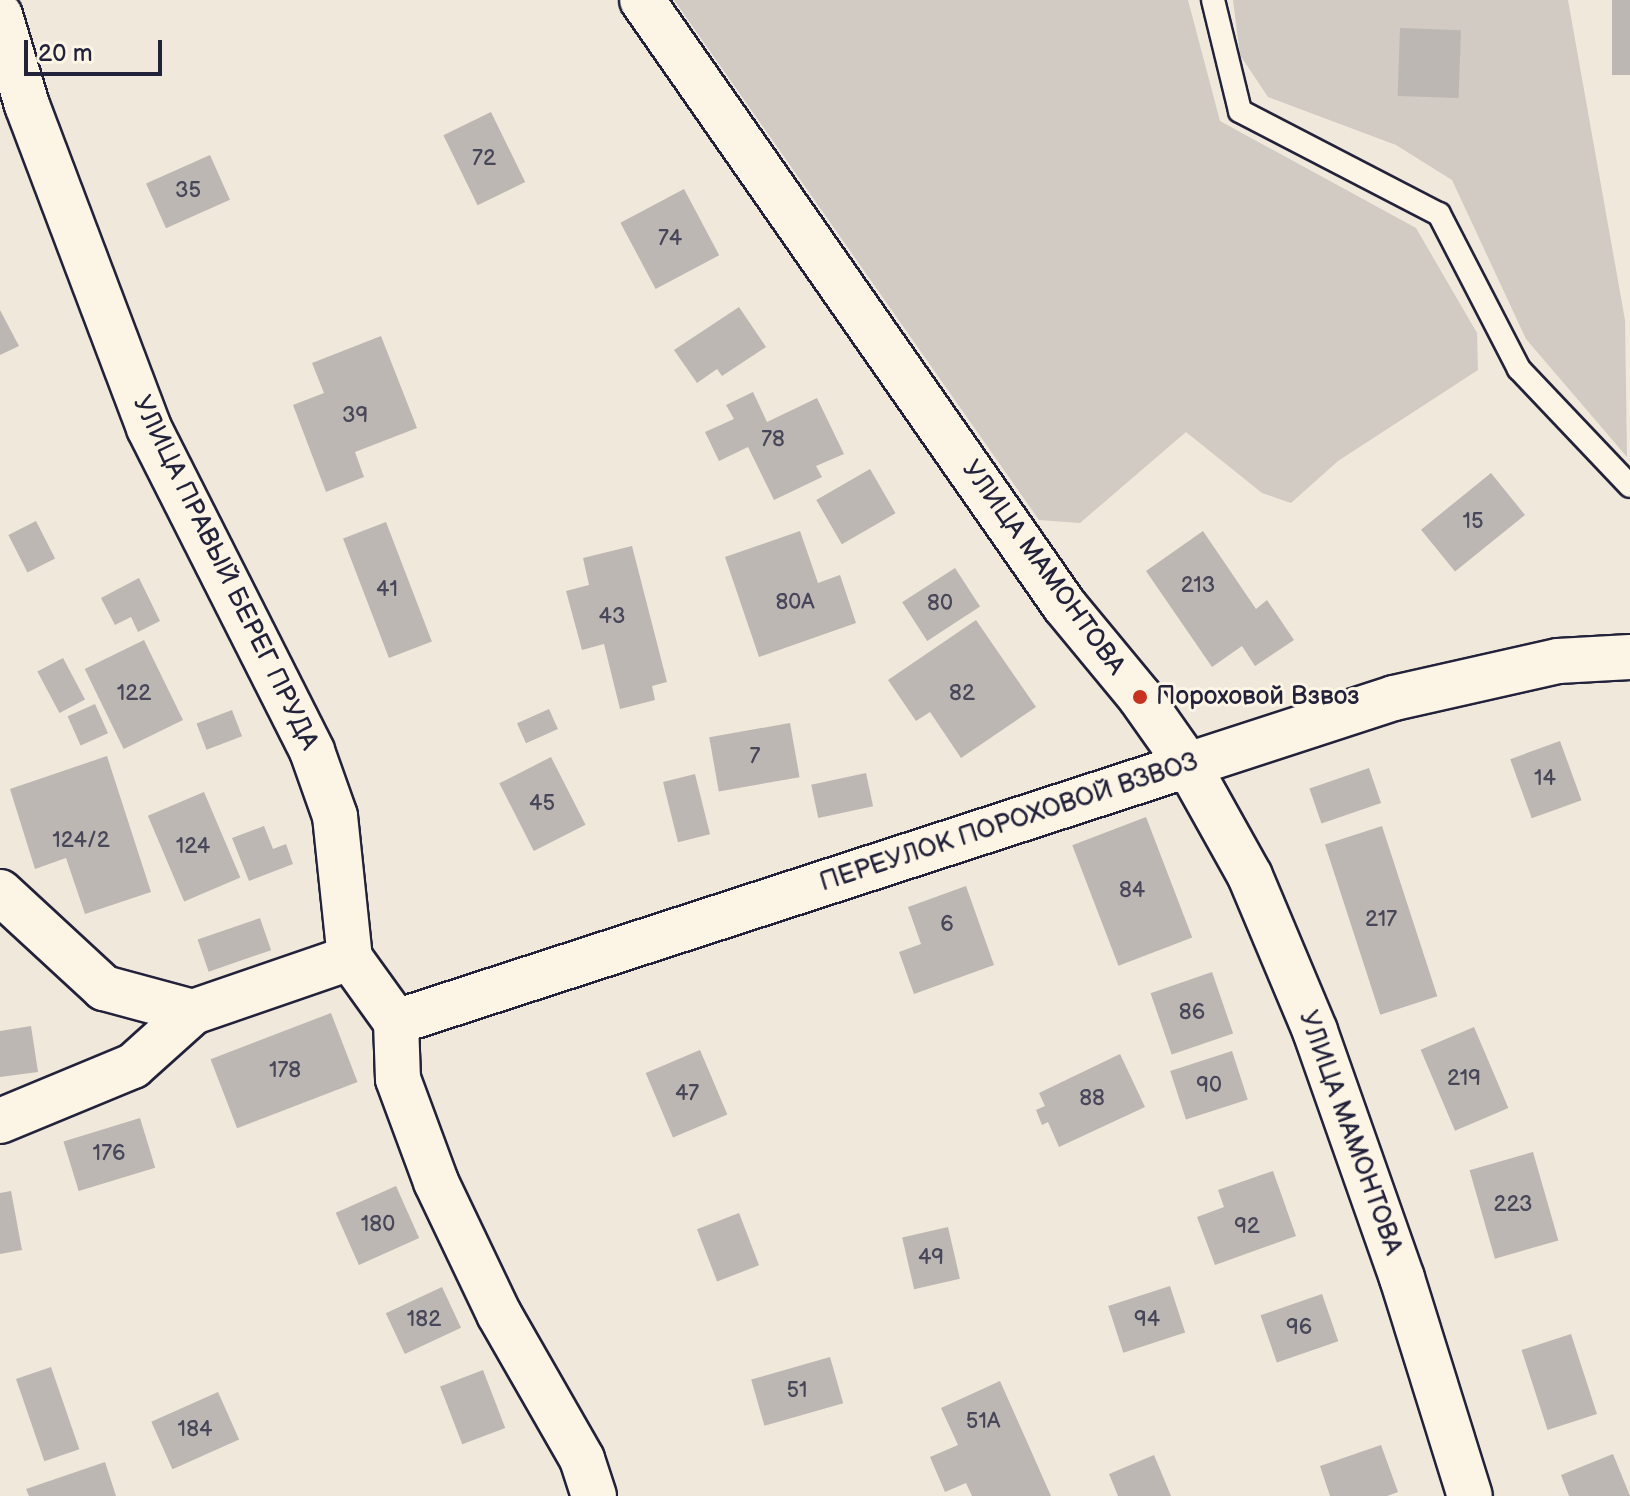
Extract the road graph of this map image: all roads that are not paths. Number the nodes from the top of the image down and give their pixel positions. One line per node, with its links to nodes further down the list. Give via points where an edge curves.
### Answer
1 (642, 0): 6 (street, УЛИЦА МАМОНТОВА, via 1064,605)
2 (1213, 0): 4 (lane, via 1240,111 1439,214 1519,369)
3 (0, 15): 8 (street, УЛИЦА ПРАВЫЙ БЕРЕГ ПРУДА, via 27,105 149,428 312,751 335,816)
4 (1630, 486)
5 (1630, 657): 6 (street, ПЕРЕУЛОК ПОРОХОВОЙ ВЗВОЗ, via 1558,661 1394,698)
6 (1188, 765): 10 (street, ПЕРЕУЛОК ПОРОХОВОЙ ВЗВОЗ); 13 (street, УЛИЦА МАМОНТОВА, via 1250,876 1315,1031 1402,1278)
7 (0, 892): 9 (street, via 104,988)
8 (350, 958): 9 (street); 10 (street, УЛИЦА ПРАВЫЙ БЕРЕГ ПРУДА)
9 (193, 1012): 11 (street, via 133,1066)
10 (396, 1022): 12 (street, via 398,1079 436,1182 499,1314 582,1459)
11 (0, 1121)
12 (594, 1496)
13 (1470, 1496)

